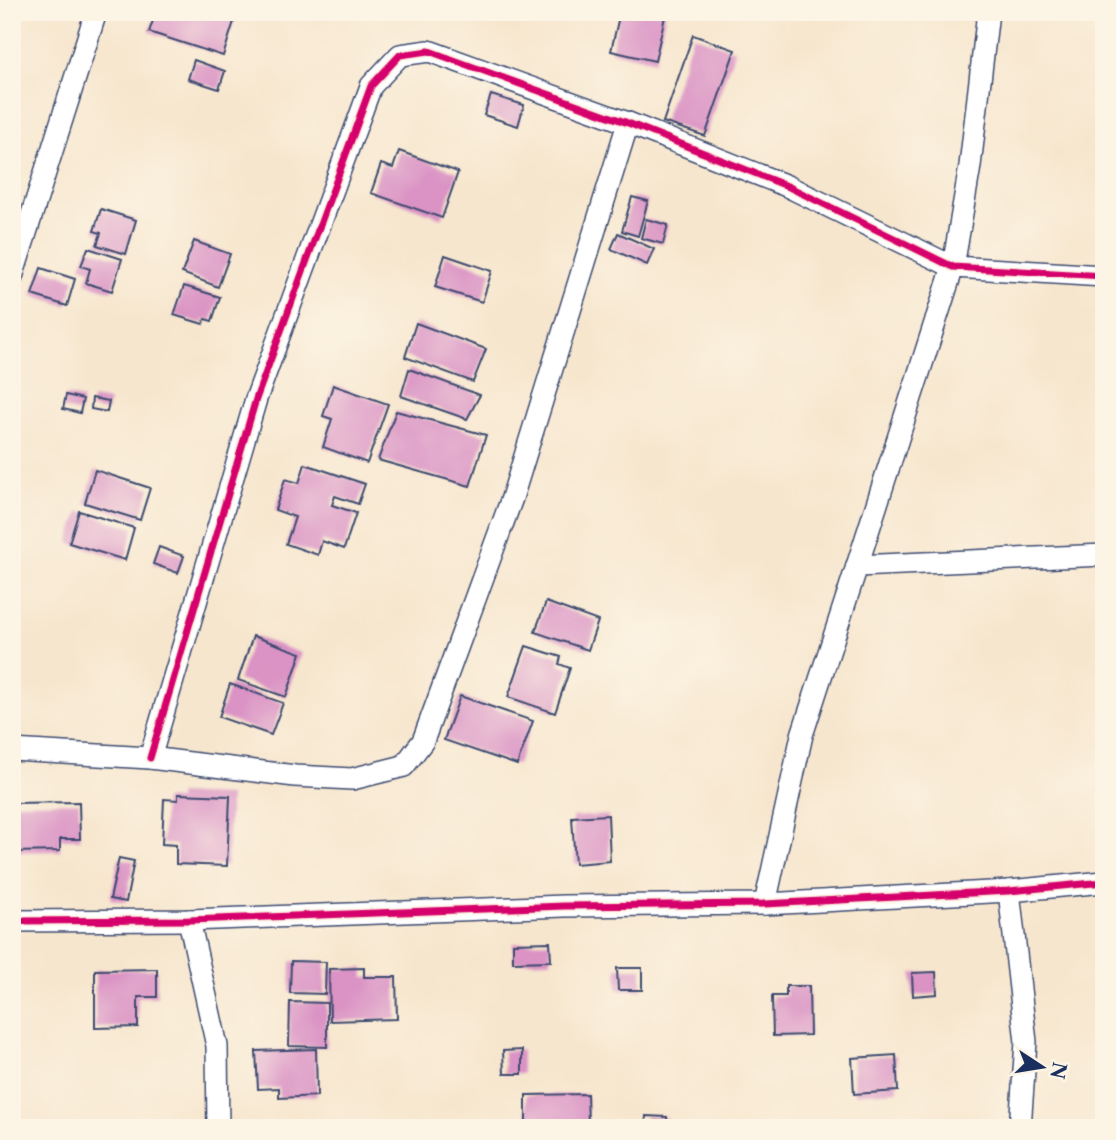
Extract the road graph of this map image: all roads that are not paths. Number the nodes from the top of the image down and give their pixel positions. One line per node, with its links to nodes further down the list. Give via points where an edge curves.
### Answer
1 (96, 12): 6 (street)
2 (988, 12): 4 (street)
3 (628, 123): 4 (street, via 787,186); 10 (street, via 512,498 423,741 404,766 352,779); 10 (street, via 429,51 400,55 371,86 256,399)
4 (953, 267): 5 (street); 8 (street)
5 (1104, 276)
6 (12, 277)
7 (1104, 555): 8 (street)
8 (857, 566): 13 (street, via 802,735)
9 (12, 750): 10 (street)
10 (150, 758)
11 (1104, 882): 12 (street)
12 (1009, 891): 13 (street); 17 (street, via 1026,1042)
13 (765, 904): 14 (street, via 564,906)
14 (189, 920): 15 (street); 16 (street, via 218,1046)
15 (12, 921)
16 (218, 1128)
17 (1020, 1128)

